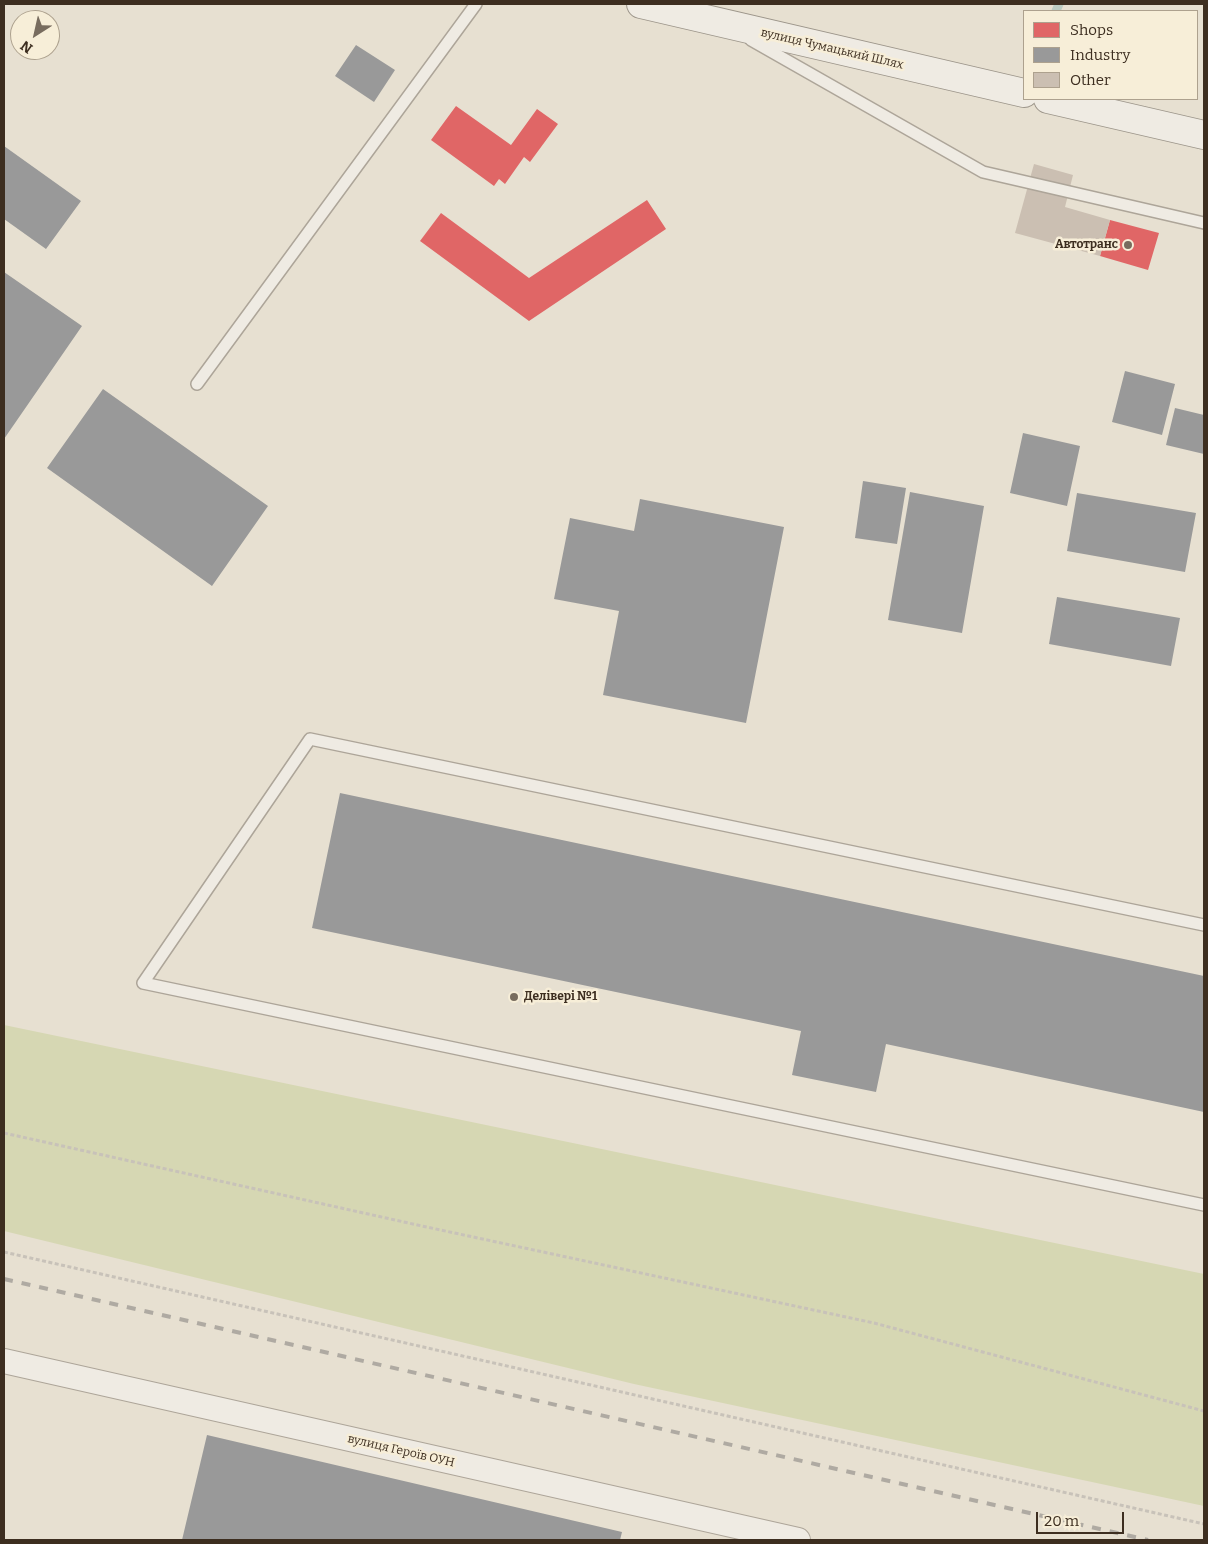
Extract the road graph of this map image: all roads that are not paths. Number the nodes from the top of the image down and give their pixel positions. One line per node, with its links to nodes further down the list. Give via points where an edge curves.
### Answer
1 (476, 4): 9 (lane)
2 (641, 4): 3 (main road, вулиця Чумацький Шлях)
3 (696, 10): 4 (main road, вулиця Чумацький Шлях)
4 (723, 24): 5 (main road, вулиця Чумацький Шлях); 8 (lane, via 983,172)
5 (1023, 93)
6 (1052, 100): 7 (main road)
7 (1204, 135)
8 (1204, 224)
9 (197, 384)
10 (1204, 925): 11 (lane, via 310,739 143,983)
11 (1204, 1205)
12 (4, 1361): 13 (street, вулиця Героїв ОУН)
13 (798, 1540)

